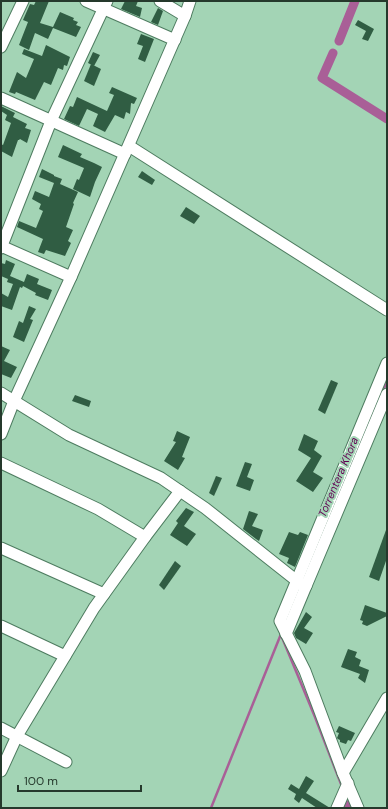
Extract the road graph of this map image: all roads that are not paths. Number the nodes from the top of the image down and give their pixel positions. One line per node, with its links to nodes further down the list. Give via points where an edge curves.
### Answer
1 (23, 1): 8 (street)
2 (86, 1): 5 (street)
3 (160, 1): 6 (street)
4 (190, 1): 6 (street)
5 (106, 5): 7 (street); 10 (street)
6 (185, 16): 7 (street)
7 (175, 40): 11 (street)
8 (1, 48)
9 (1, 98): 10 (street)
10 (52, 121): 11 (street); 12 (street)
11 (127, 150): 13 (street); 14 (street)
12 (1, 247): 13 (street)
13 (71, 277): 18 (street)
14 (387, 310)
15 (387, 363): 24 (street)
16 (1, 393): 18 (street)
17 (387, 394): 24 (street)
18 (14, 401): 19 (street); 21 (street, via 69,435 161,478)
19 (1, 434)
20 (1, 463): 22 (street, via 98,509)
21 (180, 491): 22 (street); 24 (street)
22 (145, 537): 25 (street)
23 (1, 548): 25 (street)
24 (301, 584): 33 (street, via 286,634 306,671)
25 (104, 594): 27 (street)
26 (1, 626): 27 (street)
27 (65, 656): 30 (street)
28 (387, 698): 33 (street)
29 (1, 728): 30 (street)
30 (17, 736): 31 (street); 32 (street)
31 (66, 762)
32 (1, 771)
33 (346, 778): 34 (street); 35 (street)
34 (337, 808)
35 (358, 808)

